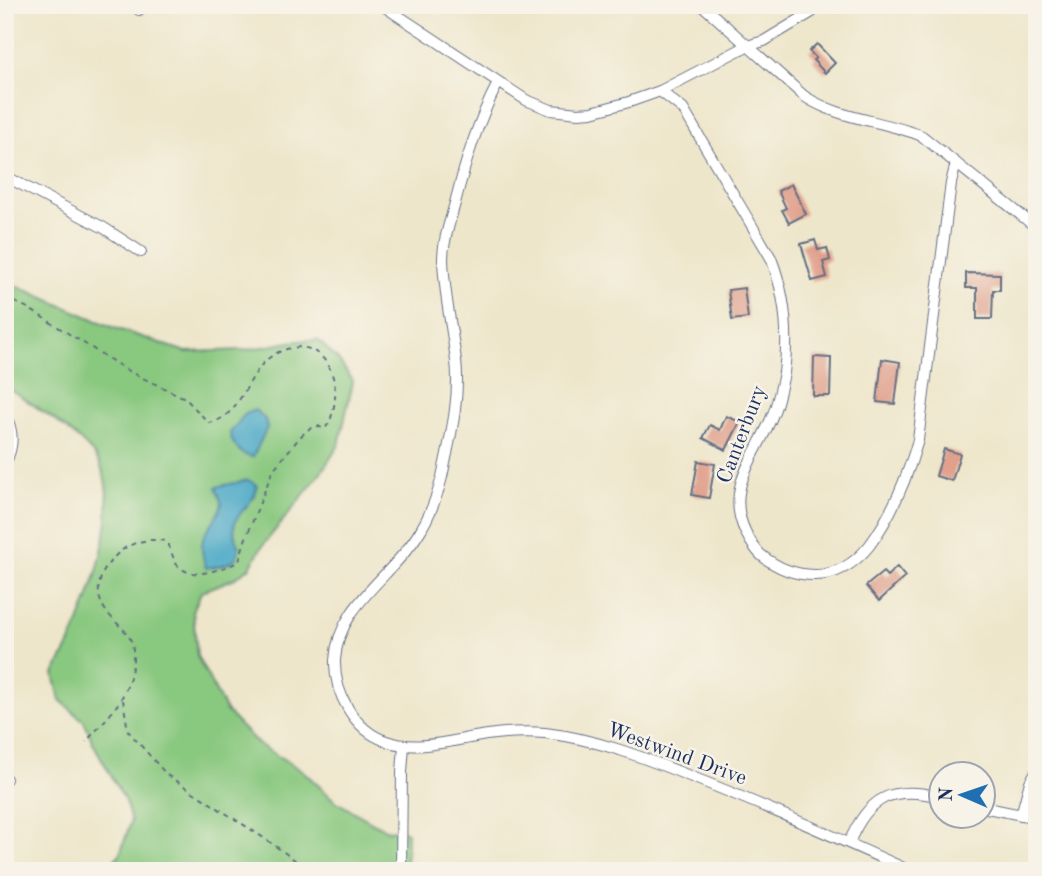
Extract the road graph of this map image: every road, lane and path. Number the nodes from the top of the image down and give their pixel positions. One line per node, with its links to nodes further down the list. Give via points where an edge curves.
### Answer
1 (382, 5): 5 (street)
2 (702, 5): 4 (street)
3 (817, 5): 4 (street, via 798,22)
4 (747, 46): 6 (street); 7 (street, via 817,105 922,136)
5 (498, 83): 6 (street, via 526,100 564,112 592,112); 16 (street, Westwind Drive, via 471,143 444,242 457,386 437,496 417,537 350,613 335,660 344,702 361,726 386,741)
6 (660, 91): 7 (street, Canterbury, via 683,109 777,274 784,310 783,374 772,415 744,473 737,512 757,551 795,573 822,575 851,565 887,519 910,467 918,440)
7 (956, 163): 9 (street)
8 (5, 176): 10 (street)
9 (1037, 228)
10 (141, 252)
11 (5, 298): 14 (path, via 130,372 185,398 209,423 226,414 265,361 283,350 307,348 324,359 334,376 335,401 328,426 309,429 273,470 239,562 198,574 190,572 177,564 166,541 156,540 134,542 105,566 100,577 105,610 133,642 133,662)
12 (5, 414): 13 (street, via 13,432)
13 (5, 464)
14 (123, 698): 15 (path); 23 (path, via 128,731 167,775)
15 (86, 741)
16 (404, 744): 22 (street, Westwind Drive, via 425,746 520,733 569,737 631,753); 24 (street)
17 (1037, 770): 20 (street)
18 (926, 793): 22 (street, via 892,794 880,800 858,822)
19 (996, 810): 20 (street)
20 (1021, 815): 21 (street)
21 (1037, 818)
22 (849, 843): 25 (street, Westwind Drive)
23 (310, 871)
24 (401, 871)
25 (910, 871)

